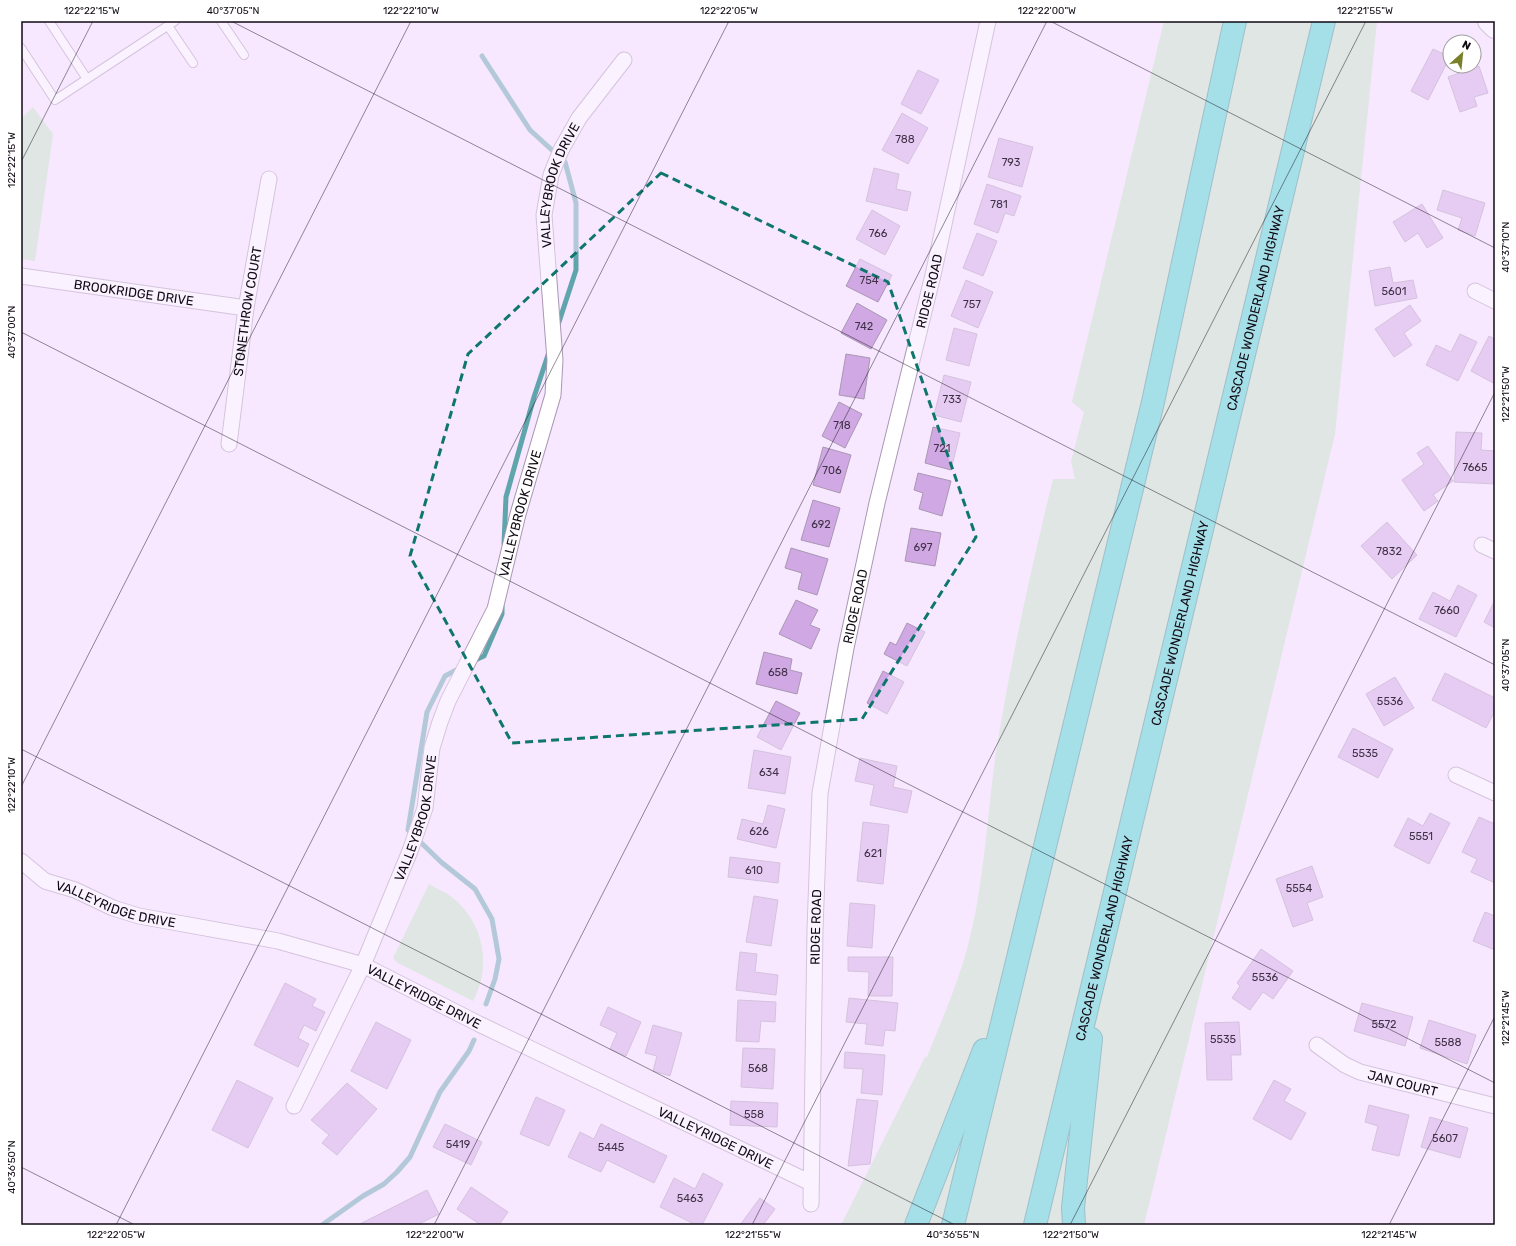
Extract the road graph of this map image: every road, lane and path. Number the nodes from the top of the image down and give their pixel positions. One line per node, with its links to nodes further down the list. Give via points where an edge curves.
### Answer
1 (49, 21): 13 (lane)
2 (221, 21): 10 (lane)
3 (988, 21): 29 (street, RIDGE ROAD, via 933,275 877,503 846,648 820,793)
4 (1235, 21): 25 (highway, via 1153,402)
5 (1324, 21): 23 (highway, CASCADE WONDERLAND HIGHWAY)
6 (1489, 21): 8 (street)
7 (172, 23): 12 (lane); 13 (lane)
8 (1495, 27)
9 (21, 48): 13 (lane, via 55,100)
10 (244, 55)
11 (624, 60): 24 (street, VALLEYBROOK DRIVE, via 579,118 551,175 544,215 555,360 551,404 518,514 495,609 448,701 432,748 429,789 419,827)
12 (193, 63)
13 (87, 79)
14 (269, 179): 18 (street, STONETHROW COURT)
15 (21, 276): 18 (street, BROOKRIDGE DRIVE)
16 (1475, 291): 17 (street)
17 (1495, 301)
18 (246, 308): 19 (street, STONETHROW COURT)
19 (229, 444)
20 (1456, 775): 21 (street)
21 (1495, 793)
22 (21, 861): 24 (street, VALLEYRIDGE DRIVE, via 45,881 139,916 278,941)
23 (1099, 961): 33 (highway, CASCADE WONDERLAND HIGHWAY); 34 (highway, via 1073,1208)
24 (363, 965): 27 (street, VALLEYBROOK DRIVE); 29 (street, VALLEYRIDGE DRIVE, via 479,1024)
25 (1014, 972): 31 (highway); 32 (highway)
26 (1317, 1045): 28 (street, JAN COURT, via 1345,1065 1360,1072)
27 (294, 1106)
28 (1495, 1106)
29 (811, 1183): 30 (street, RIDGE ROAD)
30 (811, 1204)
31 (916, 1225)
32 (953, 1225)
33 (1035, 1225)
34 (1074, 1225)

